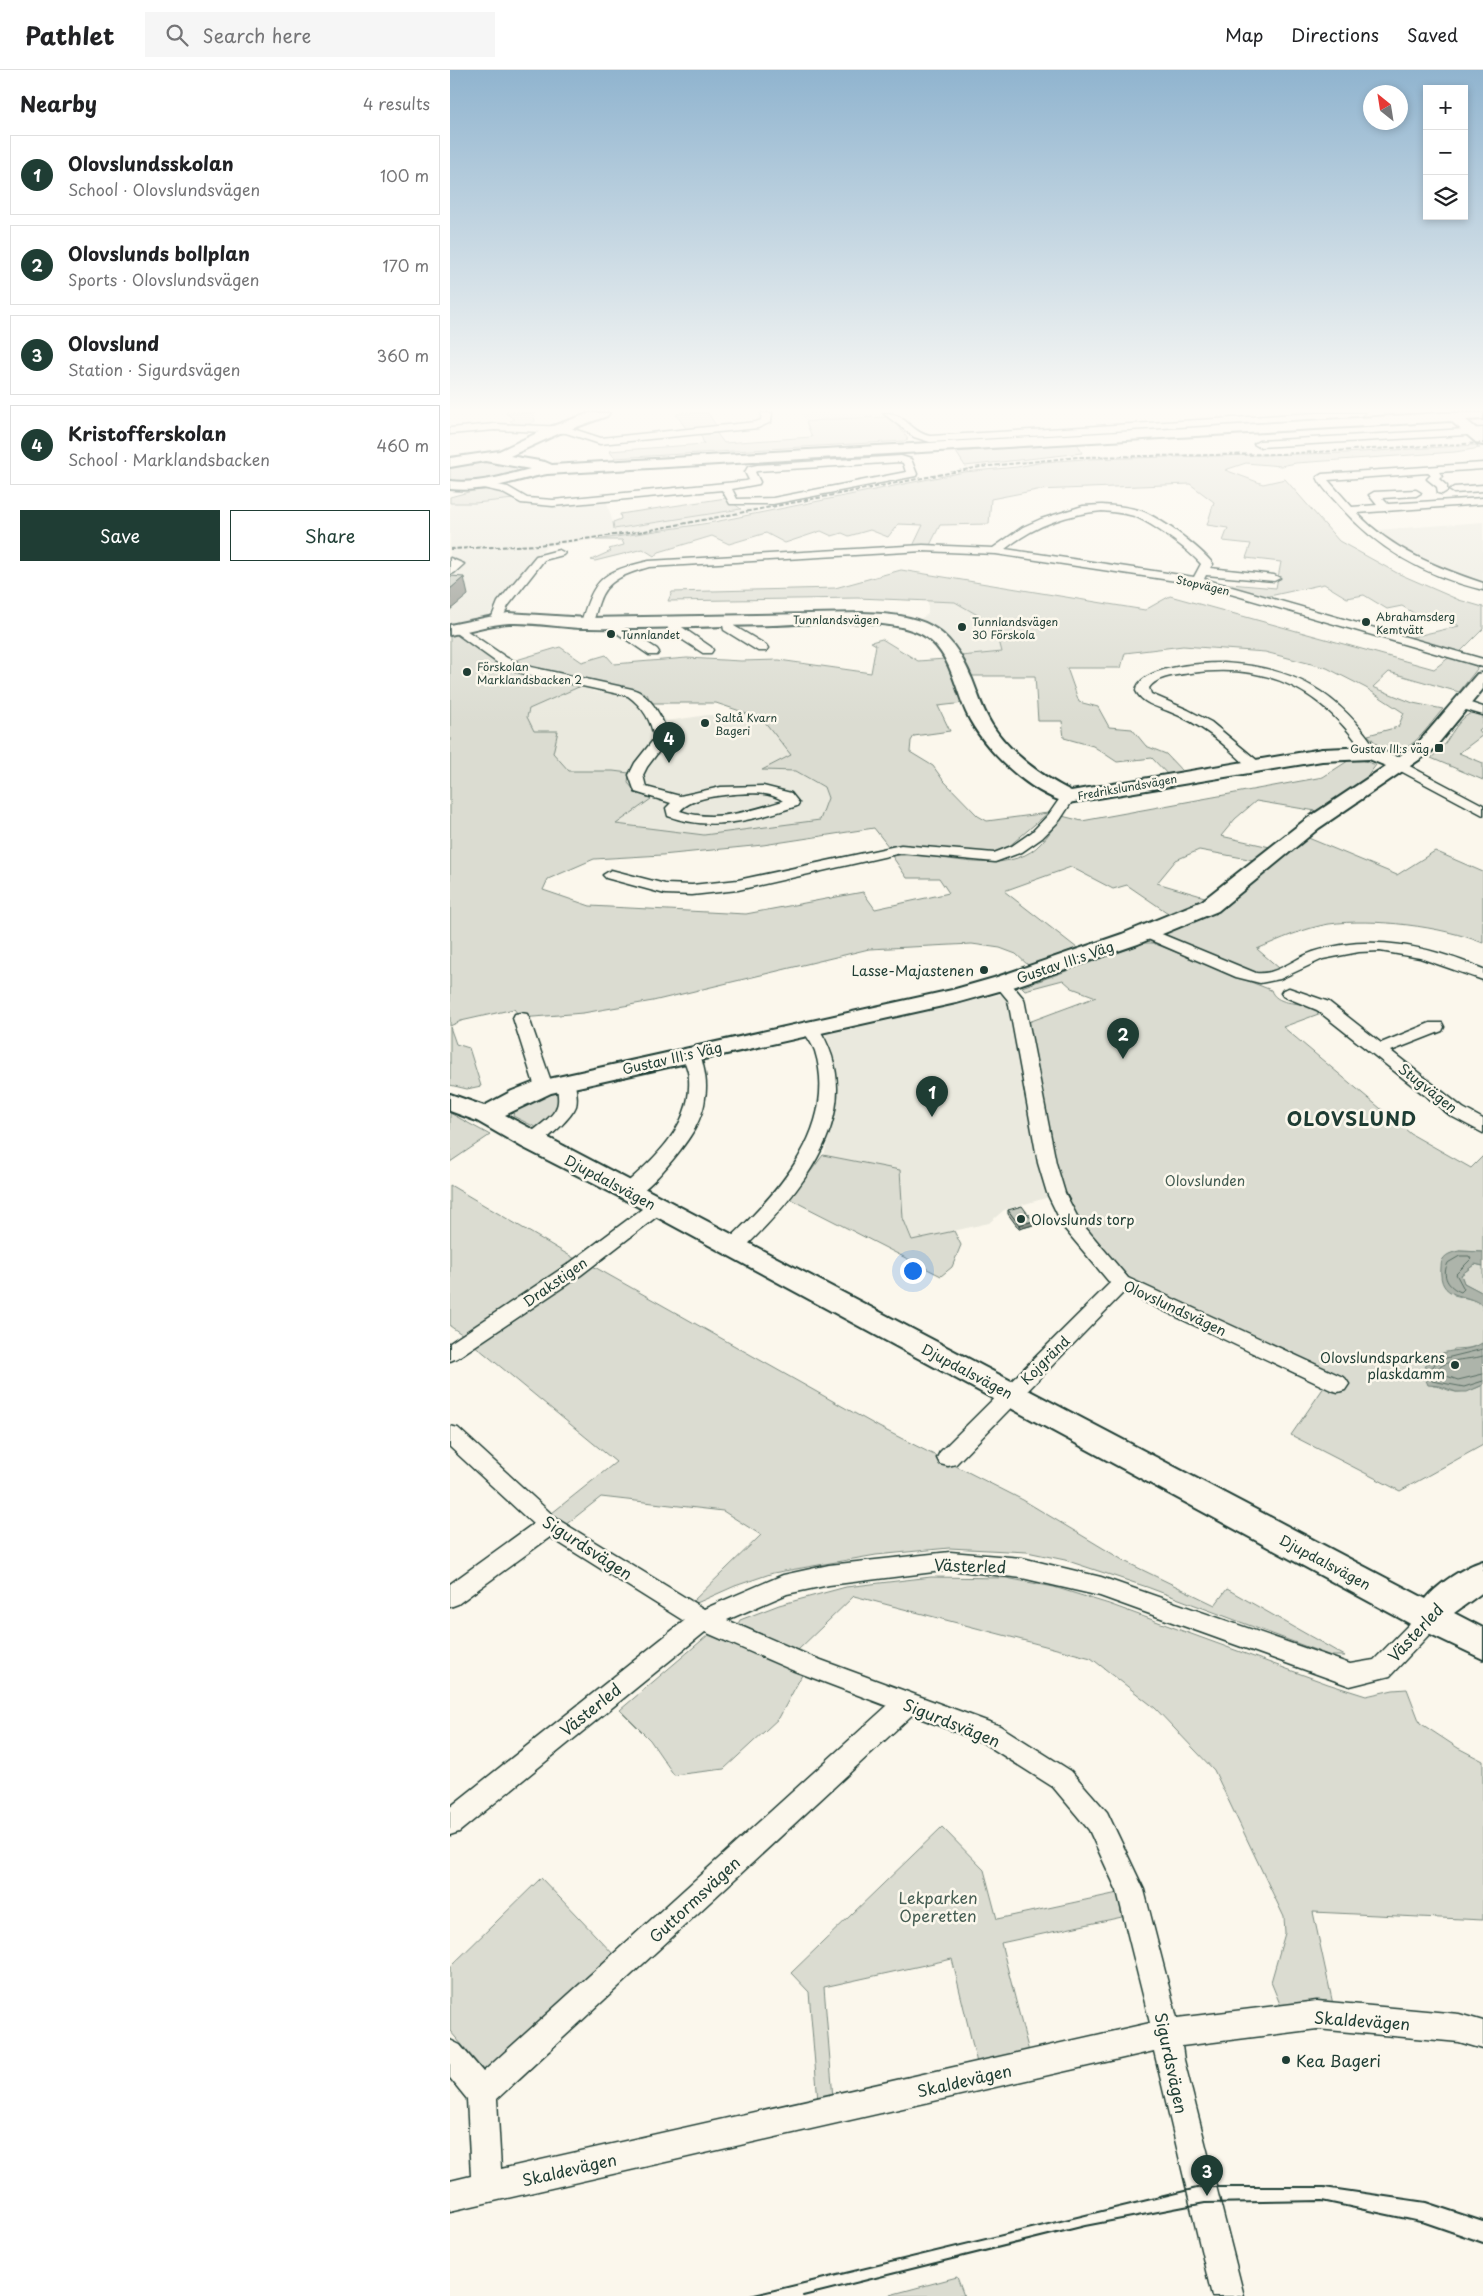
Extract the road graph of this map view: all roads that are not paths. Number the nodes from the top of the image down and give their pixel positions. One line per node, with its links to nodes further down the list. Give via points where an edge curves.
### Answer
1 (1056, 517): 4 (street)
2 (1145, 517): 8 (street, via 1200,554)
3 (1357, 517): 10 (street, via 1393,548 1436,570)
4 (996, 551): 8 (street, Stopvägen); 13 (street, Stopvägen, via 922,548 649,564 610,576 595,596)
5 (559, 553): 11 (street, via 540,558 502,605)
6 (450, 561): 7 (street, via 458,564)
7 (450, 571)
8 (1202, 572): 9 (street); 20 (street, Stopvägen)
9 (1272, 574)
10 (1483, 587)
11 (497, 619): 13 (street, Tunnlandsvägen); 16 (street, Tunnlandsvägen)
12 (728, 620): 13 (street, Tunnlandsvägen); 17 (street, via 728,628); 27 (street, Tunnlandsvägen, via 879,618 931,632 945,644 977,715 996,744 1037,780)
13 (587, 623)
14 (673, 625): 18 (street)
15 (616, 626): 19 (street)
16 (453, 629): 28 (street, via 522,669 632,692 641,698 661,731 661,739 640,766 636,783 640,789)
17 (762, 648)
18 (707, 650)
19 (653, 652)
20 (1483, 663)
21 (1483, 678): 22 (street, Gustav III:s Väg)
22 (1461, 704): 23 (street); 26 (street, Gustav III:s Väg, via 1425,747)
23 (1483, 711)
24 (1372, 753): 25 (street, Fredrikslundsvägen, via 1322,755); 25 (street, via 1359,735 1316,694 1283,677 1250,670 1209,667 1167,674 1143,685 1146,697 1191,716); 26 (street, Fredrikslundsvägen)
25 (1254, 765): 27 (street, Fredrikslundsvägen)
26 (1400, 765): 29 (street); 31 (street, Gustav III:s Väg, via 1312,824 1210,906)
27 (1068, 797): 30 (street, Fredrikslundsvägen, via 1031,840 1014,852 995,858 901,849 738,885 692,890 665,888)
28 (684, 801): 28 (street, via 715,792 750,789 782,794 792,803 730,820 693,819 673,813 673,808)
29 (1483, 811)
30 (611, 875)
31 (1147, 933): 32 (street, via 1260,978 1346,948 1381,947 1431,955); 33 (street, Gustav III:s Väg)
32 (1483, 975)
33 (1002, 983): 37 (street, Gustav III:s Väg); 48 (street, Olovslundsvägen, via 1016,1000 1047,1163 1056,1193 1071,1223)
34 (1289, 993): 38 (street, Stugvägen, via 1323,1006)
35 (521, 1018): 40 (street)
36 (1436, 1027): 38 (street, Stugvägen)
37 (810, 1028): 39 (street, Gustav III:s Väg); 47 (street, via 824,1053 827,1073 828,1106 822,1129 809,1160 785,1194)
38 (1379, 1050): 43 (street, Stugvägen, via 1457,1112)
39 (691, 1053): 40 (street, Gustav III:s Väg); 45 (street, via 698,1078 694,1115 677,1144)
40 (555, 1084): 42 (street, Gustav III:s Väg, via 521,1096); 44 (street, via 567,1105 557,1119)
41 (450, 1102): 42 (street, Djupdalsvägen)
42 (486, 1115): 44 (street, Djupdalsvägen)
43 (1481, 1123)
44 (531, 1141): 45 (street, Djupdalsvägen)
45 (629, 1191): 46 (street, Djupdalsvägen)
46 (657, 1207): 47 (street, Djupdalsvägen); 49 (street, Drakstigen, via 574,1270)
47 (733, 1247): 51 (street, Djupdalsvägen)
48 (1120, 1283): 50 (street, Olovslundsvägen); 51 (street, Kojgränd)
49 (450, 1353)
50 (1338, 1384)
51 (1011, 1394): 53 (street, Kojgränd); 57 (street, Djupdalsvägen)
52 (450, 1434): 54 (street, Sigurdsvägen)
53 (948, 1458)
54 (549, 1525): 56 (street); 58 (street, Sigurdsvägen)
55 (1483, 1574): 57 (street, Västerled, via 1443,1602)
56 (450, 1597)
57 (1430, 1618): 58 (street, Västerled, via 1381,1669 1350,1675 1101,1587 1022,1568 950,1561 866,1569 783,1585); 59 (street, Djupdalsvägen)
58 (702, 1620): 60 (street, Sigurdsvägen, via 800,1663); 61 (street, Västerled)
59 (1483, 1645)
60 (907, 1704): 62 (street, Sigurdsvägen, via 991,1734 1062,1779 1098,1821 1130,1890); 65 (street, Guttormsvägen)
61 (450, 1822)
62 (1167, 2034): 63 (street, Skaldevägen, via 1317,2015 1459,2028); 66 (street, Skaldevägen); 68 (street, Sigurdsvägen, via 1169,2060)
63 (1483, 2035)
64 (450, 2055): 65 (street)
65 (482, 2094): 66 (street)
66 (487, 2187): 67 (street, Skaldevägen)
67 (450, 2196)
68 (1228, 2296)

